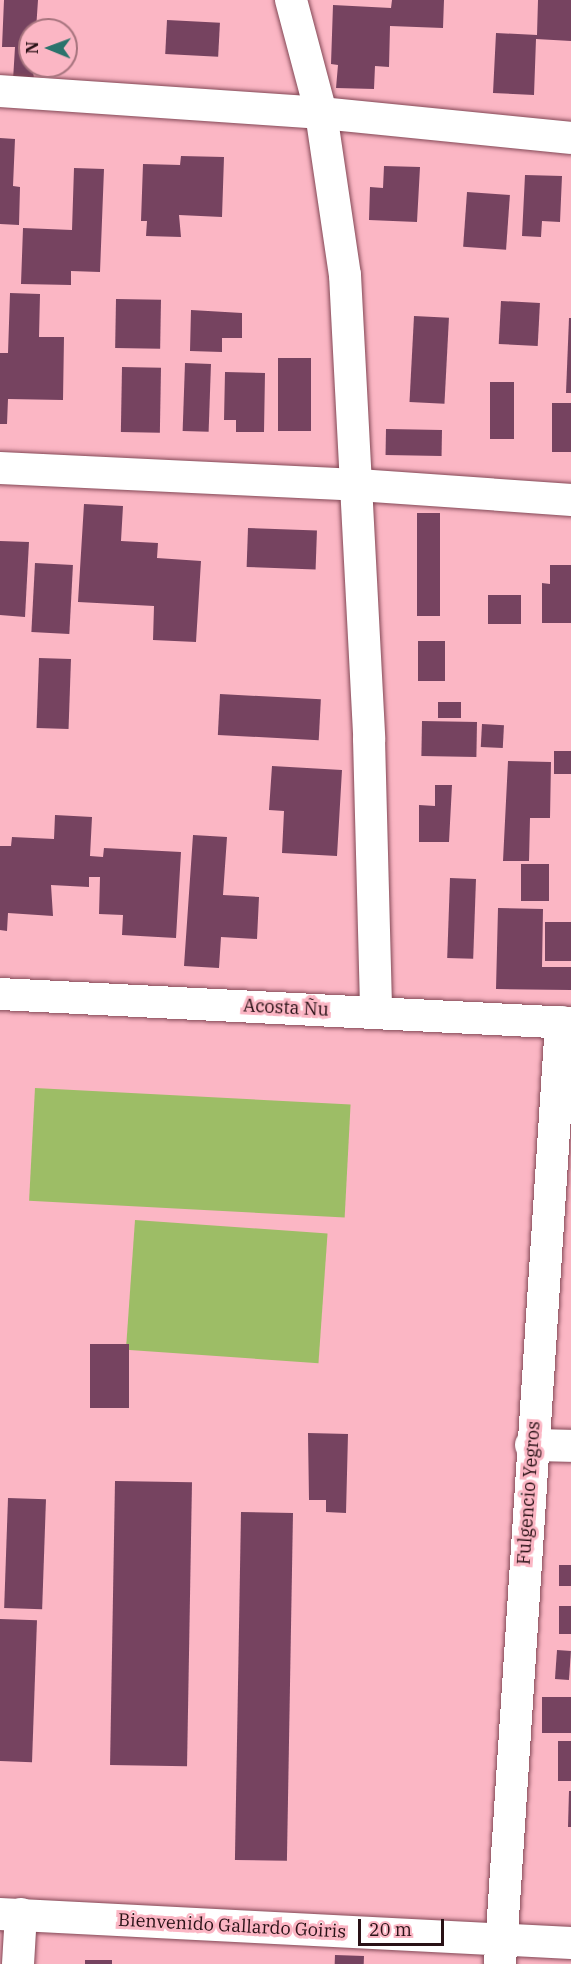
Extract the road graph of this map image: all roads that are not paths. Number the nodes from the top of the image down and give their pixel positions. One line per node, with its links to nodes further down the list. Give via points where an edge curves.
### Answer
1 (291, 0): 3 (street)
2 (0, 91): 3 (street)
3 (321, 113): 4 (street); 6 (street, via 345,275)
4 (571, 138)
5 (0, 468): 6 (street)
6 (358, 485): 7 (street); 9 (street)
7 (571, 500)
8 (0, 994): 9 (street, Acosta Ñu)
9 (376, 1012): 10 (street, Acosta Ñu)
10 (566, 1023): 11 (street, Fulgencio Yegros)
11 (531, 1445): 12 (street); 15 (street, Fulgencio Yegros)
12 (571, 1446)
13 (10, 1914): 15 (street, Bienvenido Gallardo Goiris); 16 (street)
14 (571, 1943): 15 (street, Bienvenido Gallardo Goiris)
15 (501, 1952)
16 (18, 1964)

